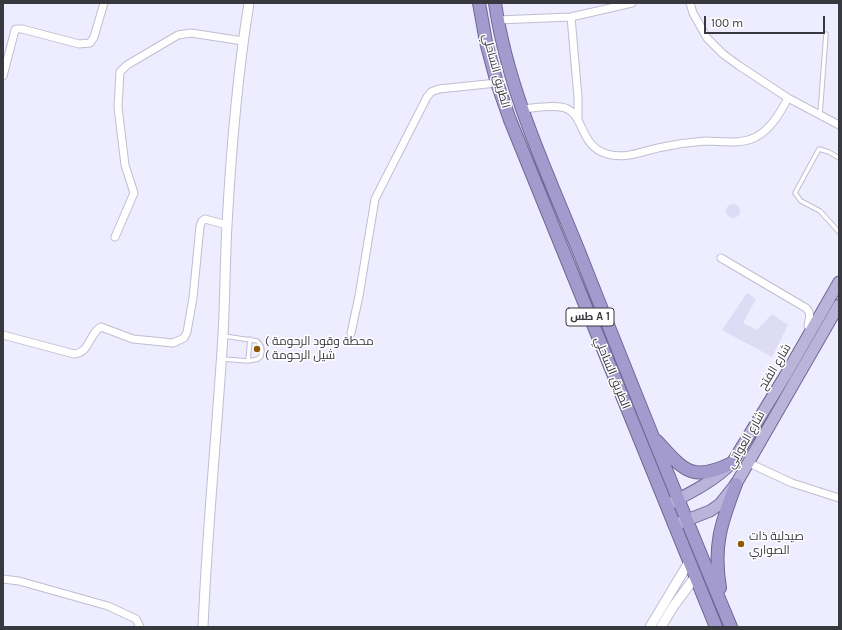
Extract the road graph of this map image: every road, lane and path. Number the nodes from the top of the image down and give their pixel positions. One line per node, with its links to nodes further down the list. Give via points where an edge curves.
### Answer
1 (104, 3): 12 (street, via 90,43 79,44 16,29)
2 (249, 3): 11 (street)
3 (480, 3): 13 (highway, الطريق الساحلي / طس A 1, via 486,42)
4 (496, 3): 9 (highway, الطريق الساحلي / طس A 1)
5 (632, 3): 7 (street)
6 (690, 3): 14 (street, via 706,38 738,66)
7 (608, 6): 8 (street)
8 (571, 17): 9 (street); 17 (street)
9 (498, 20): 15 (highway, الطريق الساحلي / طس A 1, via 506,58)
10 (826, 34): 16 (lane)
11 (243, 41): 20 (street); 22 (street, via 191,33 178,35 127,65 120,72 118,107 125,165 134,193)
12 (3, 76)
13 (497, 83): 27 (street, via 439,89 427,97 375,199); 39 (highway, الطريق الساحلي / طس A 1)
14 (788, 98): 16 (street); 17 (street, via 780,114 768,128 757,137 746,141 693,142 628,156 605,154 593,147 586,138)
15 (522, 109): 17 (street, via 563,107); 33 (highway, الطريق الساحلي / طس A 1)
16 (820, 114): 18 (street)
17 (578, 118)
18 (839, 125)
19 (839, 158): 21 (lane, via 819,149 795,193 801,201 820,211)
20 (227, 225): 28 (street, via 205,219 202,221 187,332 180,341 174,343 132,339 102,327 97,330 84,350 74,354); 29 (street)
21 (839, 232)
22 (115, 237)
23 (721, 258): 26 (street, via 806,308 810,316 808,326)
24 (839, 282): 26 (main road, شارع الفتح)
25 (839, 305): 35 (main road, شارع العواتي)
26 (811, 331): 34 (main road, شارع الفتح)
27 (351, 333)
28 (3, 335)
29 (223, 336): 30 (lane); 31 (street)
30 (250, 339): 32 (lane); 32 (lane, via 260,343 262,351 261,356)
31 (221, 359): 32 (lane); 47 (street)
32 (248, 361)
33 (652, 436): 34 (highway, via 689,471 707,472); 38 (highway, الطريق الساحلي / طس A 1)
34 (732, 463): 38 (main road, شارع الفتح, via 720,475)
35 (749, 463): 36 (main road, شارع العواتي); 37 (street, via 792,483)
36 (736, 484): 40 (main road, شارع العواتي, via 720,504); 45 (highway, via 718,537 718,577)
37 (839, 498)
38 (678, 499): 39 (main road, شارع الفتح); 40 (highway, الطريق الساحلي / طس A 1)
39 (667, 505): 41 (highway, الطريق الساحلي / طس A 1)
40 (687, 520): 41 (main road, شارع العواتي); 45 (highway, الطريق الساحلي / طس A 1)
41 (674, 525): 42 (highway, الطريق الساحلي / طس A 1)
42 (689, 562): 43 (highway, الطريق الساحلي / طس A 1); 48 (street)
43 (695, 577): 49 (street); 50 (highway, الطريق الساحلي / طس A 1)
44 (3, 580): 46 (street, via 19,581 108,606 136,619)
45 (722, 607): 51 (highway, الطريق الساحلي / طس A 1)
46 (140, 627)
47 (203, 627)
48 (650, 627)
49 (661, 627)
50 (716, 627)
51 (731, 627)

